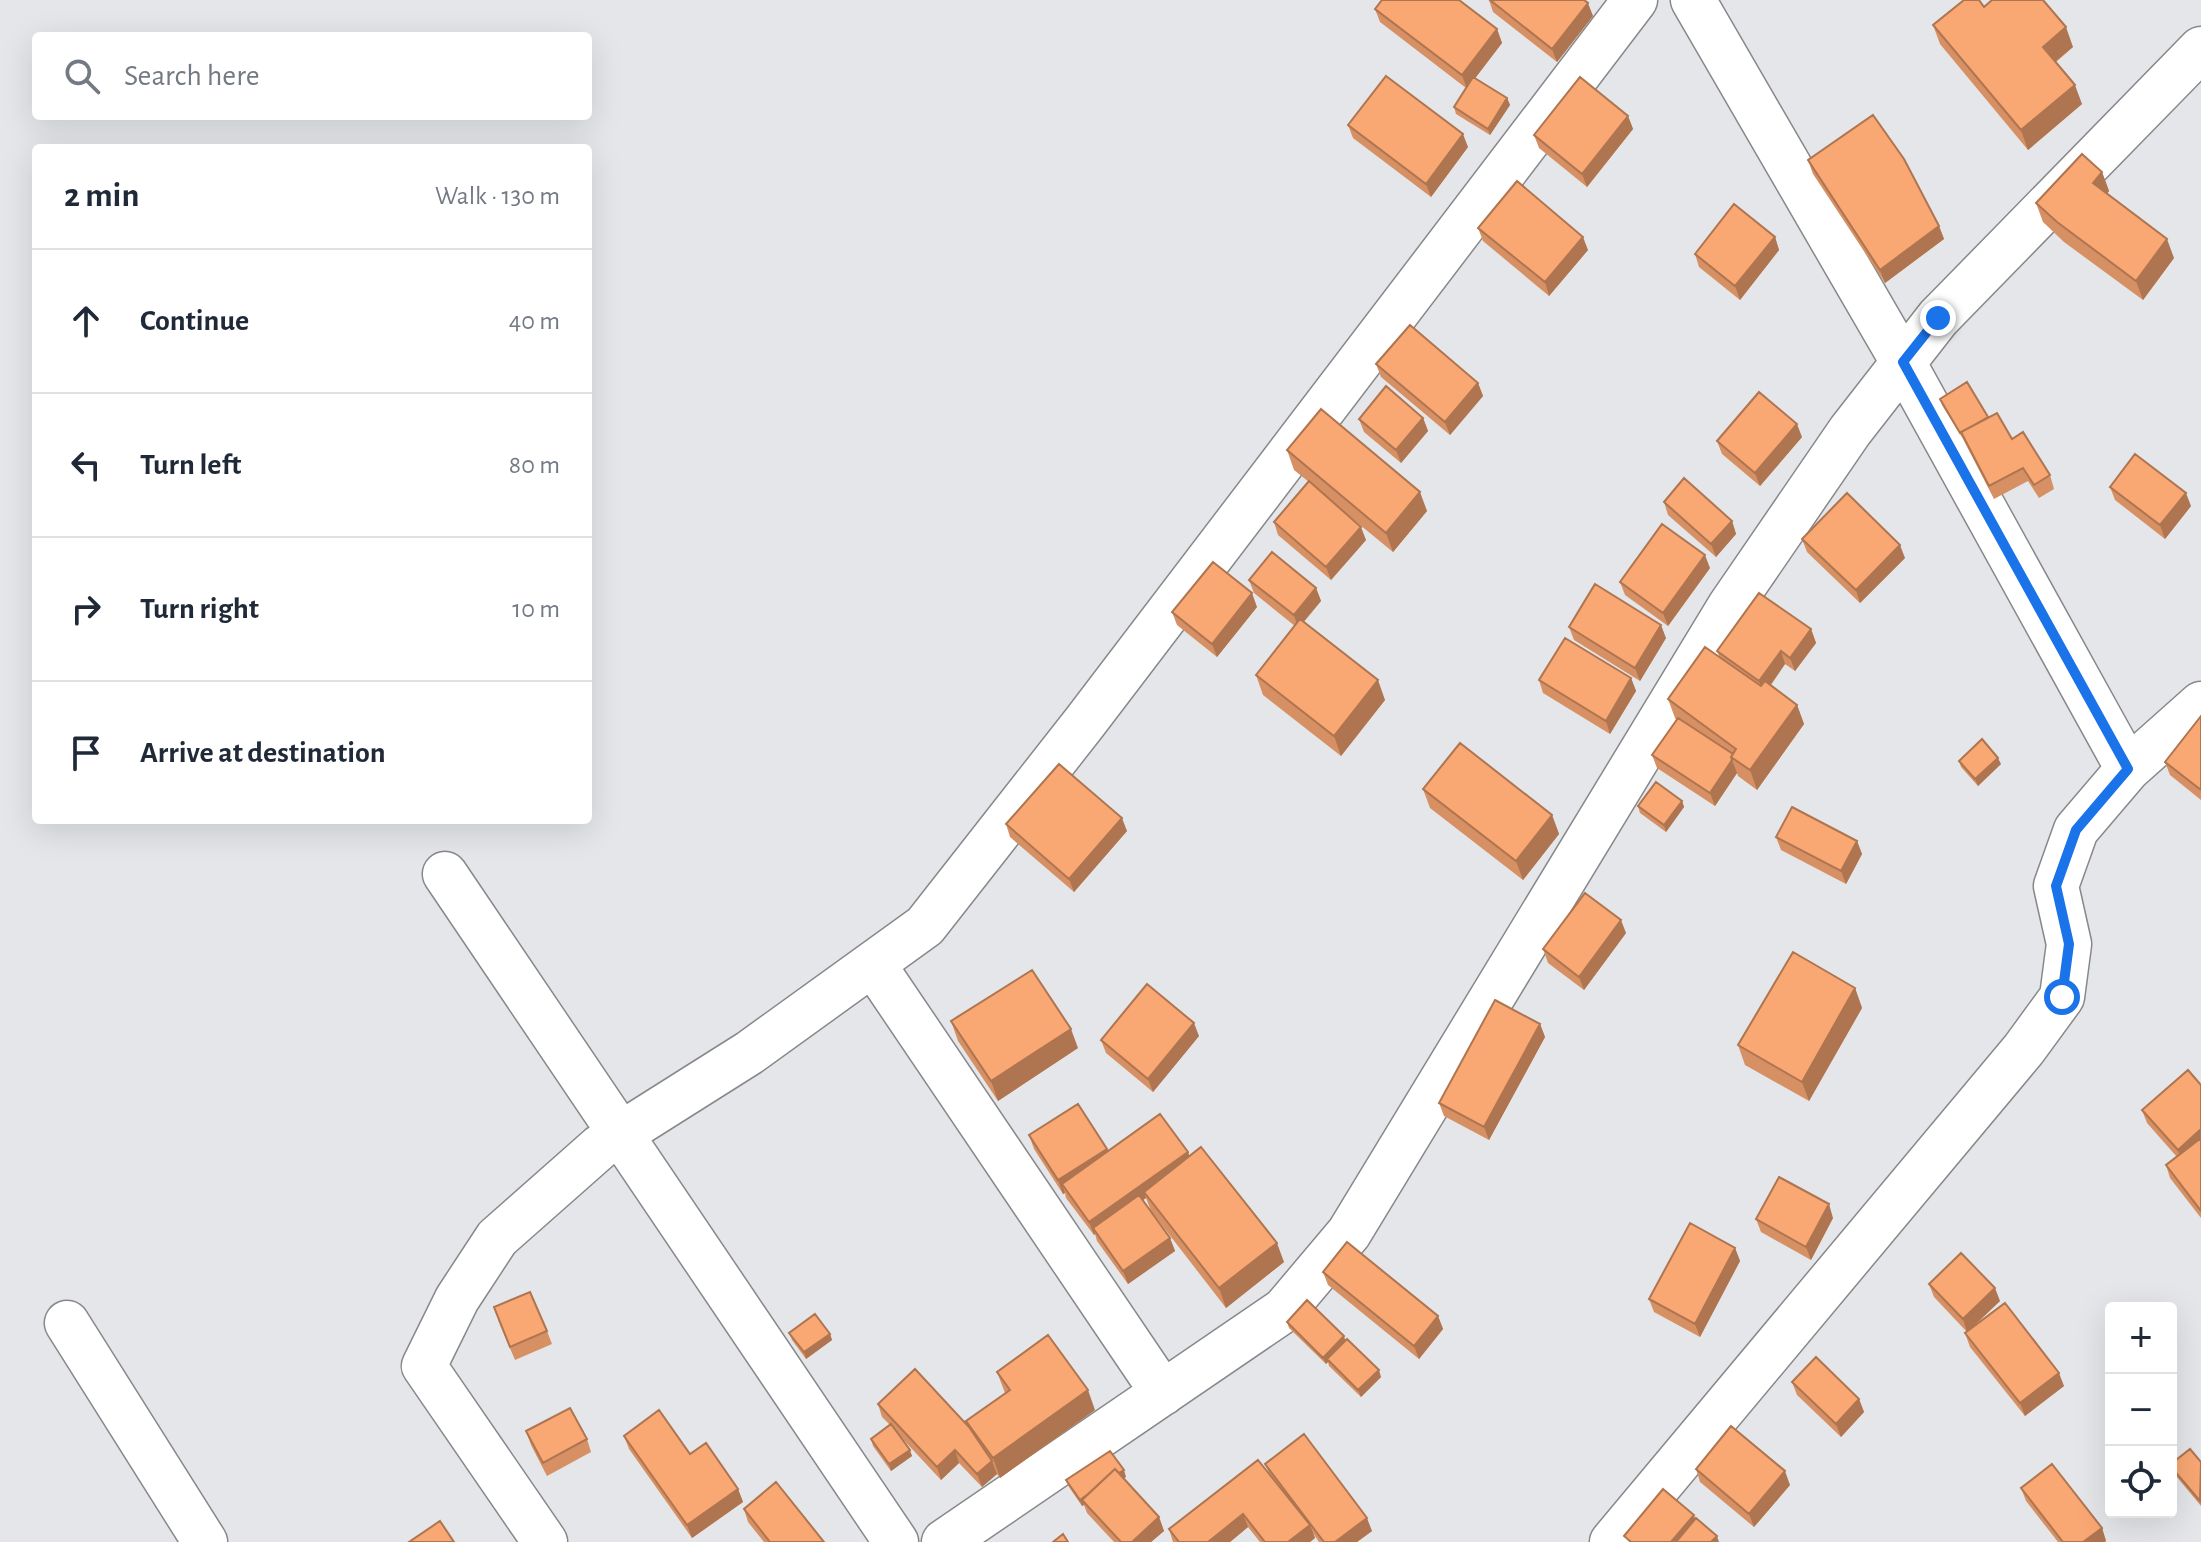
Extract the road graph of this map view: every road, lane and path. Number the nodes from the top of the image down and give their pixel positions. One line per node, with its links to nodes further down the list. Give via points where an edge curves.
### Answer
1 (1635, 0): 8 (street, via 925,926)
2 (1693, 0): 4 (street)
3 (2201, 49): 4 (street, via 1938,318)
4 (1903, 362): 6 (street); 11 (street, via 1730,606 1349,1233 1284,1310)
5 (2201, 704): 6 (street)
6 (2128, 769): 16 (street, via 2076,830 2056,886 2069,944 2062,997)
7 (445, 874): 9 (street)
8 (873, 964): 9 (street, via 749,1053); 11 (street)
9 (619, 1135): 13 (street, via 497,1238 457,1299 424,1366); 14 (street)
10 (67, 1323): 12 (street)
11 (1163, 1393): 15 (street)
12 (205, 1542)
13 (545, 1542)
14 (896, 1542)
15 (944, 1542)
16 (1612, 1542)

